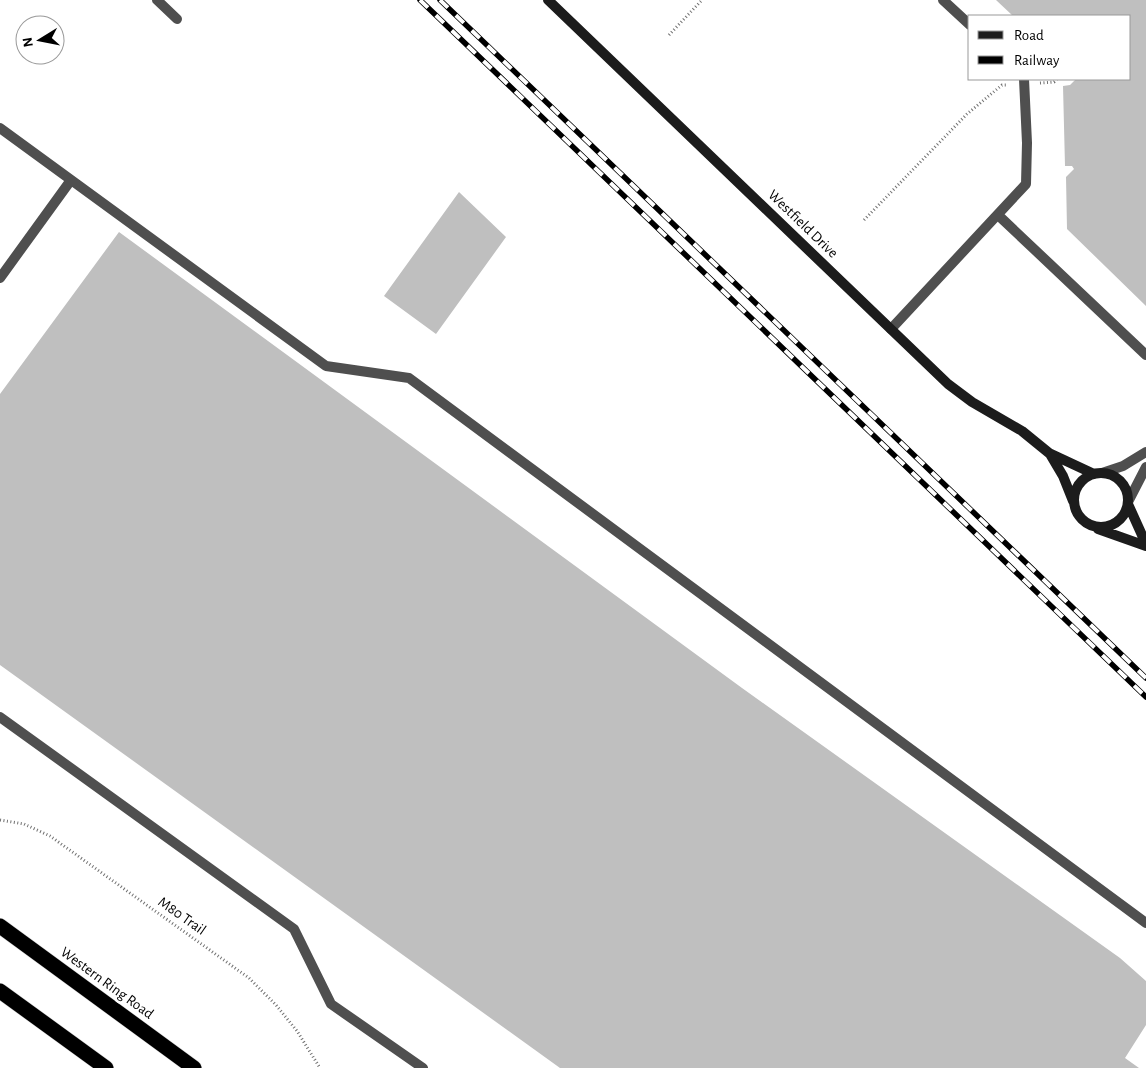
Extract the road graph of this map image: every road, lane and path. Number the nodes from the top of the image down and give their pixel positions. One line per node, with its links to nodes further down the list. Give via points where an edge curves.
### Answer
1 (157, 0): 5 (street)
2 (548, 0): 15 (main road, Westfield Drive)
3 (702, 0): 7 (path)
4 (943, 0): 6 (street)
5 (177, 19)
6 (968, 23)
7 (669, 35)
8 (1056, 80): 9 (path)
9 (1025, 81): 12 (street, via 1026,184); 13 (path, via 1002,85 967,114)
10 (0, 128): 11 (street)
11 (71, 180): 14 (street); 27 (street, via 326,366 409,378)
12 (998, 215): 15 (street); 16 (street)
13 (864, 220)
14 (0, 278)
15 (891, 329): 18 (main road, Westfield Drive, via 948,384)
16 (1146, 355)
17 (1146, 452): 20 (street, via 1123,466)
18 (1050, 453): 20 (main road, Westfield Drive); 22 (main road, Westfield Drive, via 1067,484)
19 (1146, 467): 21 (street)
20 (1098, 473): 21 (main road, via 1111,475 1121,482 1127,492); 22 (main road, via 1078,485 1074,494)
21 (1128, 503): 23 (main road, via 1117,523); 24 (main road)
22 (1075, 509): 23 (main road, via 1081,519)
23 (1095, 528): 24 (main road)
24 (1146, 545)
25 (0, 717): 33 (street, via 294,930 331,1004)
26 (0, 820): 32 (path, M80 Trail, via 24,824 50,836 249,978 298,1031)
27 (1146, 923)
28 (0, 926): 31 (highway, Western Ring Road)
29 (0, 991): 30 (highway)
30 (106, 1068)
31 (194, 1068)
32 (320, 1068)
33 (423, 1068)

